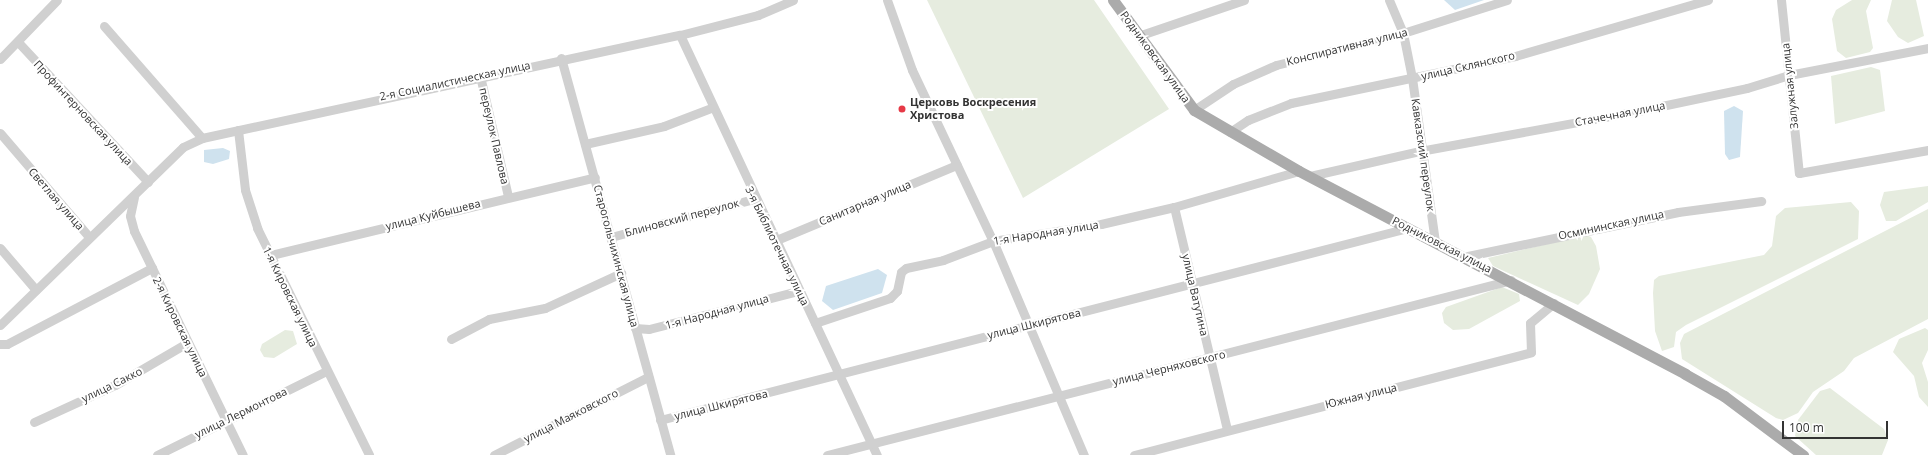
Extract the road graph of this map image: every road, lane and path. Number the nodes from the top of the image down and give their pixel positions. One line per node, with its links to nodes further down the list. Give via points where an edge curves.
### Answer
1 (57, 0): 14 (street)
2 (793, 0): 12 (street, 2-я Социалистическая улица, via 758,15)
3 (887, 0): 30 (street, via 912,70)
4 (1113, 0): 13 (main road, Родниковская улица)
5 (1244, 0): 13 (street)
6 (1389, 0): 11 (street, Кавказский переулок)
7 (1507, 0): 11 (street, Конспиративная улица)
8 (1708, 0): 20 (street, улица Склянского, via 1514,56)
9 (1781, 0): 18 (street, Залужная улица)
10 (104, 26): 26 (street)
11 (1403, 33): 20 (street, Кавказский переулок); 22 (street, Конспиративная улица, via 1276,65 1233,84)
12 (680, 35): 16 (street, 2-я Социалистическая улица); 21 (street, 3-я Библиотечная улица)
13 (1138, 36): 22 (main road, Родниковская улица)
14 (18, 42): 17 (street); 34 (street, Профинтерновская улица)
15 (1928, 48): 18 (street, Стачечная улица)
16 (561, 58): 19 (street, 2-я Социалистическая улица); 27 (street, Старогольчихинская улица)
17 (0, 59)
18 (1789, 75): 28 (street, Залужная улица, via 1799,173); 29 (street, Стачечная улица, via 1747,88 1633,112)
19 (480, 76): 23 (street, 2-я Социалистическая улица); 36 (street, переулок Павлова)
20 (1412, 78): 25 (street, улица Склянского, via 1291,103 1248,120); 29 (street, Кавказский переулок)
21 (711, 108): 27 (street, via 664,126); 37 (street, 3-я Библиотечная улица)
22 (1194, 110): 25 (main road, Родниковская улица)
23 (238, 130): 26 (street, 2-я Социалистическая улица); 47 (street, 1-я Кировская улица, via 247,203)
24 (0, 132): 41 (street, Светлая улица)
25 (1230, 132): 31 (main road, Родниковская улица)
26 (202, 138): 34 (street, 2-я Социалистическая улица, via 183,147)
27 (585, 144): 33 (street, Старогольчихинская улица)
28 (1928, 150)
29 (1420, 151): 32 (street, Стачечная улица); 45 (street, Кавказский переулок)
30 (957, 165): 43 (street, Санитарная улица); 44 (street)
31 (1300, 171): 32 (main road, Родниковская улица); 39 (street, 1-я Народная улица)
32 (1310, 176): 40 (main road, Родниковская улица)
33 (595, 177): 36 (street, улица Куйбышева); 42 (street, Старогольчихинская улица)
34 (148, 182): 35 (street, 2-я Социалистическая улица)
35 (135, 195): 41 (street, Светлая улица); 49 (street, 2-я Кировская улица, via 130,216)
36 (508, 196): 47 (street, улица Куйбышева)
37 (754, 199): 42 (street, Блиновский переулок); 43 (street, 3-я Библиотечная улица)
38 (1761, 201): 48 (street, Осмининская улица, via 1678,212)
39 (1174, 207): 44 (street, 1-я Народная улица, via 1101,224); 52 (street, улица Ватутина)
40 (1408, 228): 45 (main road, Родниковская улица); 52 (street, улица Шкирятова)
41 (89, 237): 53 (street)
42 (611, 237): 50 (street, Старогольчихинская улица)
43 (774, 241): 54 (street, 3-я Библиотечная улица)
44 (993, 241): 56 (street, 1-я Народная улица, via 943,260 902,269 897,291 890,298); 58 (street)
45 (1435, 242): 48 (main road, Родниковская улица)
46 (0, 248): 53 (street)
47 (272, 255): 64 (street, 1-я Кировская улица)
48 (1463, 257): 51 (main road, Родниковская улица)
49 (152, 268): 61 (street, 2-я Кировская улица); 62 (street, via 7,344)
50 (621, 274): 59 (street, Старогольчихинская улица); 60 (street, via 545,308 489,318)
51 (1512, 280): 55 (main road, Родниковская улица); 63 (street, улица Черняховского)
52 (1192, 285): 58 (street, улица Шкирятова); 63 (street, улица Ватутина)
53 (36, 290): 57 (street)
54 (798, 290): 56 (street, 3-я Библиотечная улица); 59 (street, 1-я Народная улица, via 649,329)
55 (1554, 302): 71 (street, Южная улица, via 1530,323 1531,352); 82 (main road, Родниковская улица, via 1724,396)
56 (815, 323): 65 (street, 3-я Библиотечная улица)
57 (0, 325)
58 (1030, 325): 65 (street, улица Шкирятова); 67 (street)
59 (635, 328): 66 (street, Старогольчихинская улица)
60 (451, 339)
61 (187, 343): 68 (street, 2-я Кировская улица); 70 (street, улица Сакко, via 115,385)
62 (0, 344)
63 (1209, 357): 67 (street, улица Черняховского); 71 (street, улица Ватутина)
64 (326, 371): 68 (street, улица Лермонтова); 75 (street, 1-я Кировская улица)
65 (838, 375): 69 (street, улица Шкирятова); 72 (street, 3-я Библиотечная улица)
66 (648, 377): 69 (street, Старогольчихинская улица); 76 (street, улица Маяковского)
67 (1059, 396): 72 (street, улица Черняховского); 80 (street)
68 (225, 419): 73 (street, улица Лермонтова); 74 (street, 2-я Кировская улица)
69 (660, 420): 77 (street, Старогольчихинская улица)
70 (34, 422)
71 (1227, 430): 81 (street, Южная улица)
72 (872, 443): 78 (street, улица Черняховского); 79 (street, 3-я Библиотечная улица)
73 (157, 455)
74 (243, 455)
75 (370, 455)
76 (494, 455)
77 (670, 455)
78 (827, 455)
79 (877, 455)
80 (1084, 455)
81 (1134, 455)
82 (1803, 455)

